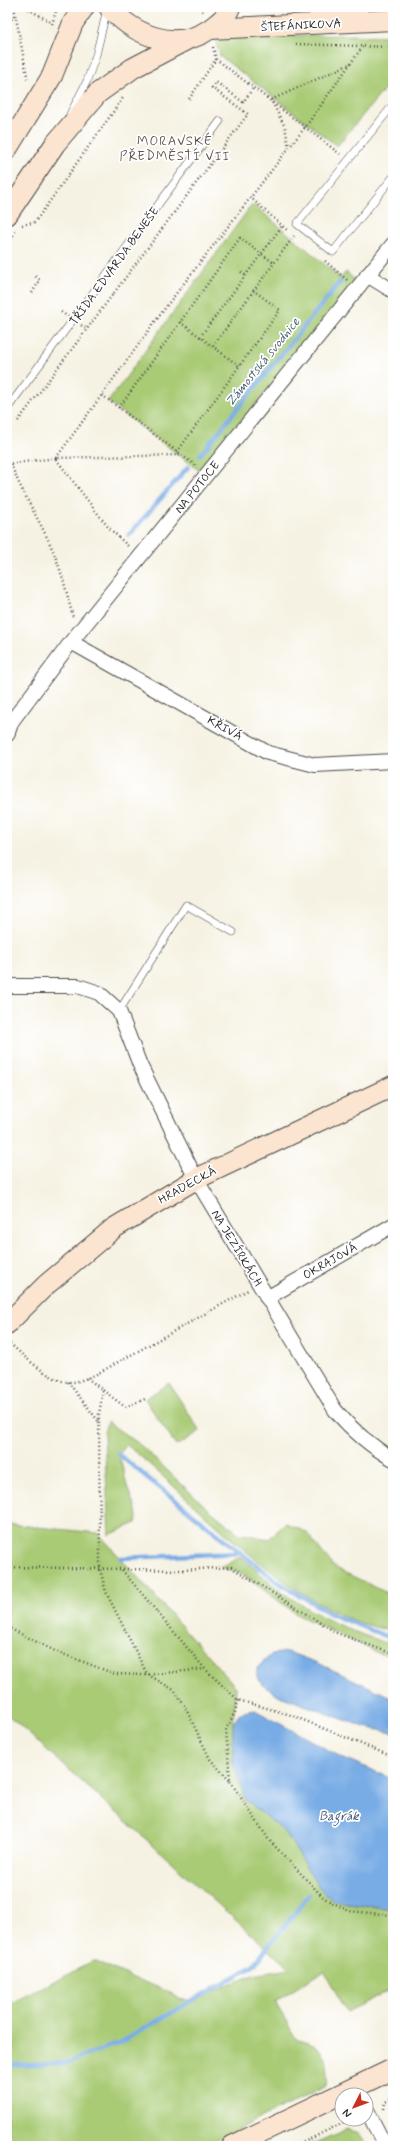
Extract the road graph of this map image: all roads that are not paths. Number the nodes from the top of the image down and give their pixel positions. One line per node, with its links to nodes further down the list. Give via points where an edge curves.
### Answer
1 (70, 7): 10 (street)
2 (84, 7): 10 (street, via 73,23)
3 (109, 7): 9 (street, via 127,25 144,35 162,40); 13 (lane, via 86,81)
4 (230, 7): 8 (street, via 227,16)
5 (316, 7): 7 (street, ŠTEFÁNIKOVA)
6 (349, 7): 7 (street)
7 (393, 20): 8 (street, ŠTEFÁNIKOVA)
8 (210, 35): 9 (street)
9 (188, 39): 13 (street, via 133,68 103,89)
10 (62, 51): 14 (street, via 52,76)
11 (393, 105): 15 (lane, via 297,224 333,252)
12 (220, 121): 20 (lane, TŘÍDA EDVARDA BENEŠE)
13 (55, 144): 16 (street)
14 (7, 149)
15 (393, 177)
16 (7, 215)
17 (393, 244): 18 (street, NA POTOCE)
18 (367, 275): 19 (street); 21 (street, NA POTOCE)
19 (393, 291)
20 (7, 409)
21 (71, 642): 22 (street, NA POTOCE, via 12,721); 23 (street, KŘIVÁ, via 268,753 315,765)
22 (7, 735)
23 (393, 761)
24 (233, 932): 26 (lane, via 186,905)
25 (7, 986): 26 (street, NA JEZÍRKÁCH, via 78,986 100,993)
26 (119, 1011): 28 (street, NA JEZÍRKÁCH, via 140,1065)
27 (393, 1086): 28 (street, HRADECKÁ)
28 (196, 1178): 30 (street, NA JEZÍRKÁCH); 31 (street, HRADECKÁ, via 114,1228 52,1280)
29 (393, 1225): 30 (street, OKRAJOVÁ)
30 (267, 1298): 32 (street, NA JEZÍRKÁCH, via 335,1410 366,1442)
31 (7, 1324)
32 (393, 1459)
33 (393, 2069): 35 (street)
34 (393, 2080): 36 (street)
35 (367, 2087)
36 (374, 2087)
37 (334, 2103): 40 (street)
38 (334, 2110): 41 (street)
39 (374, 2124): 42 (street)
40 (232, 2146)
41 (259, 2146)
42 (385, 2146)

